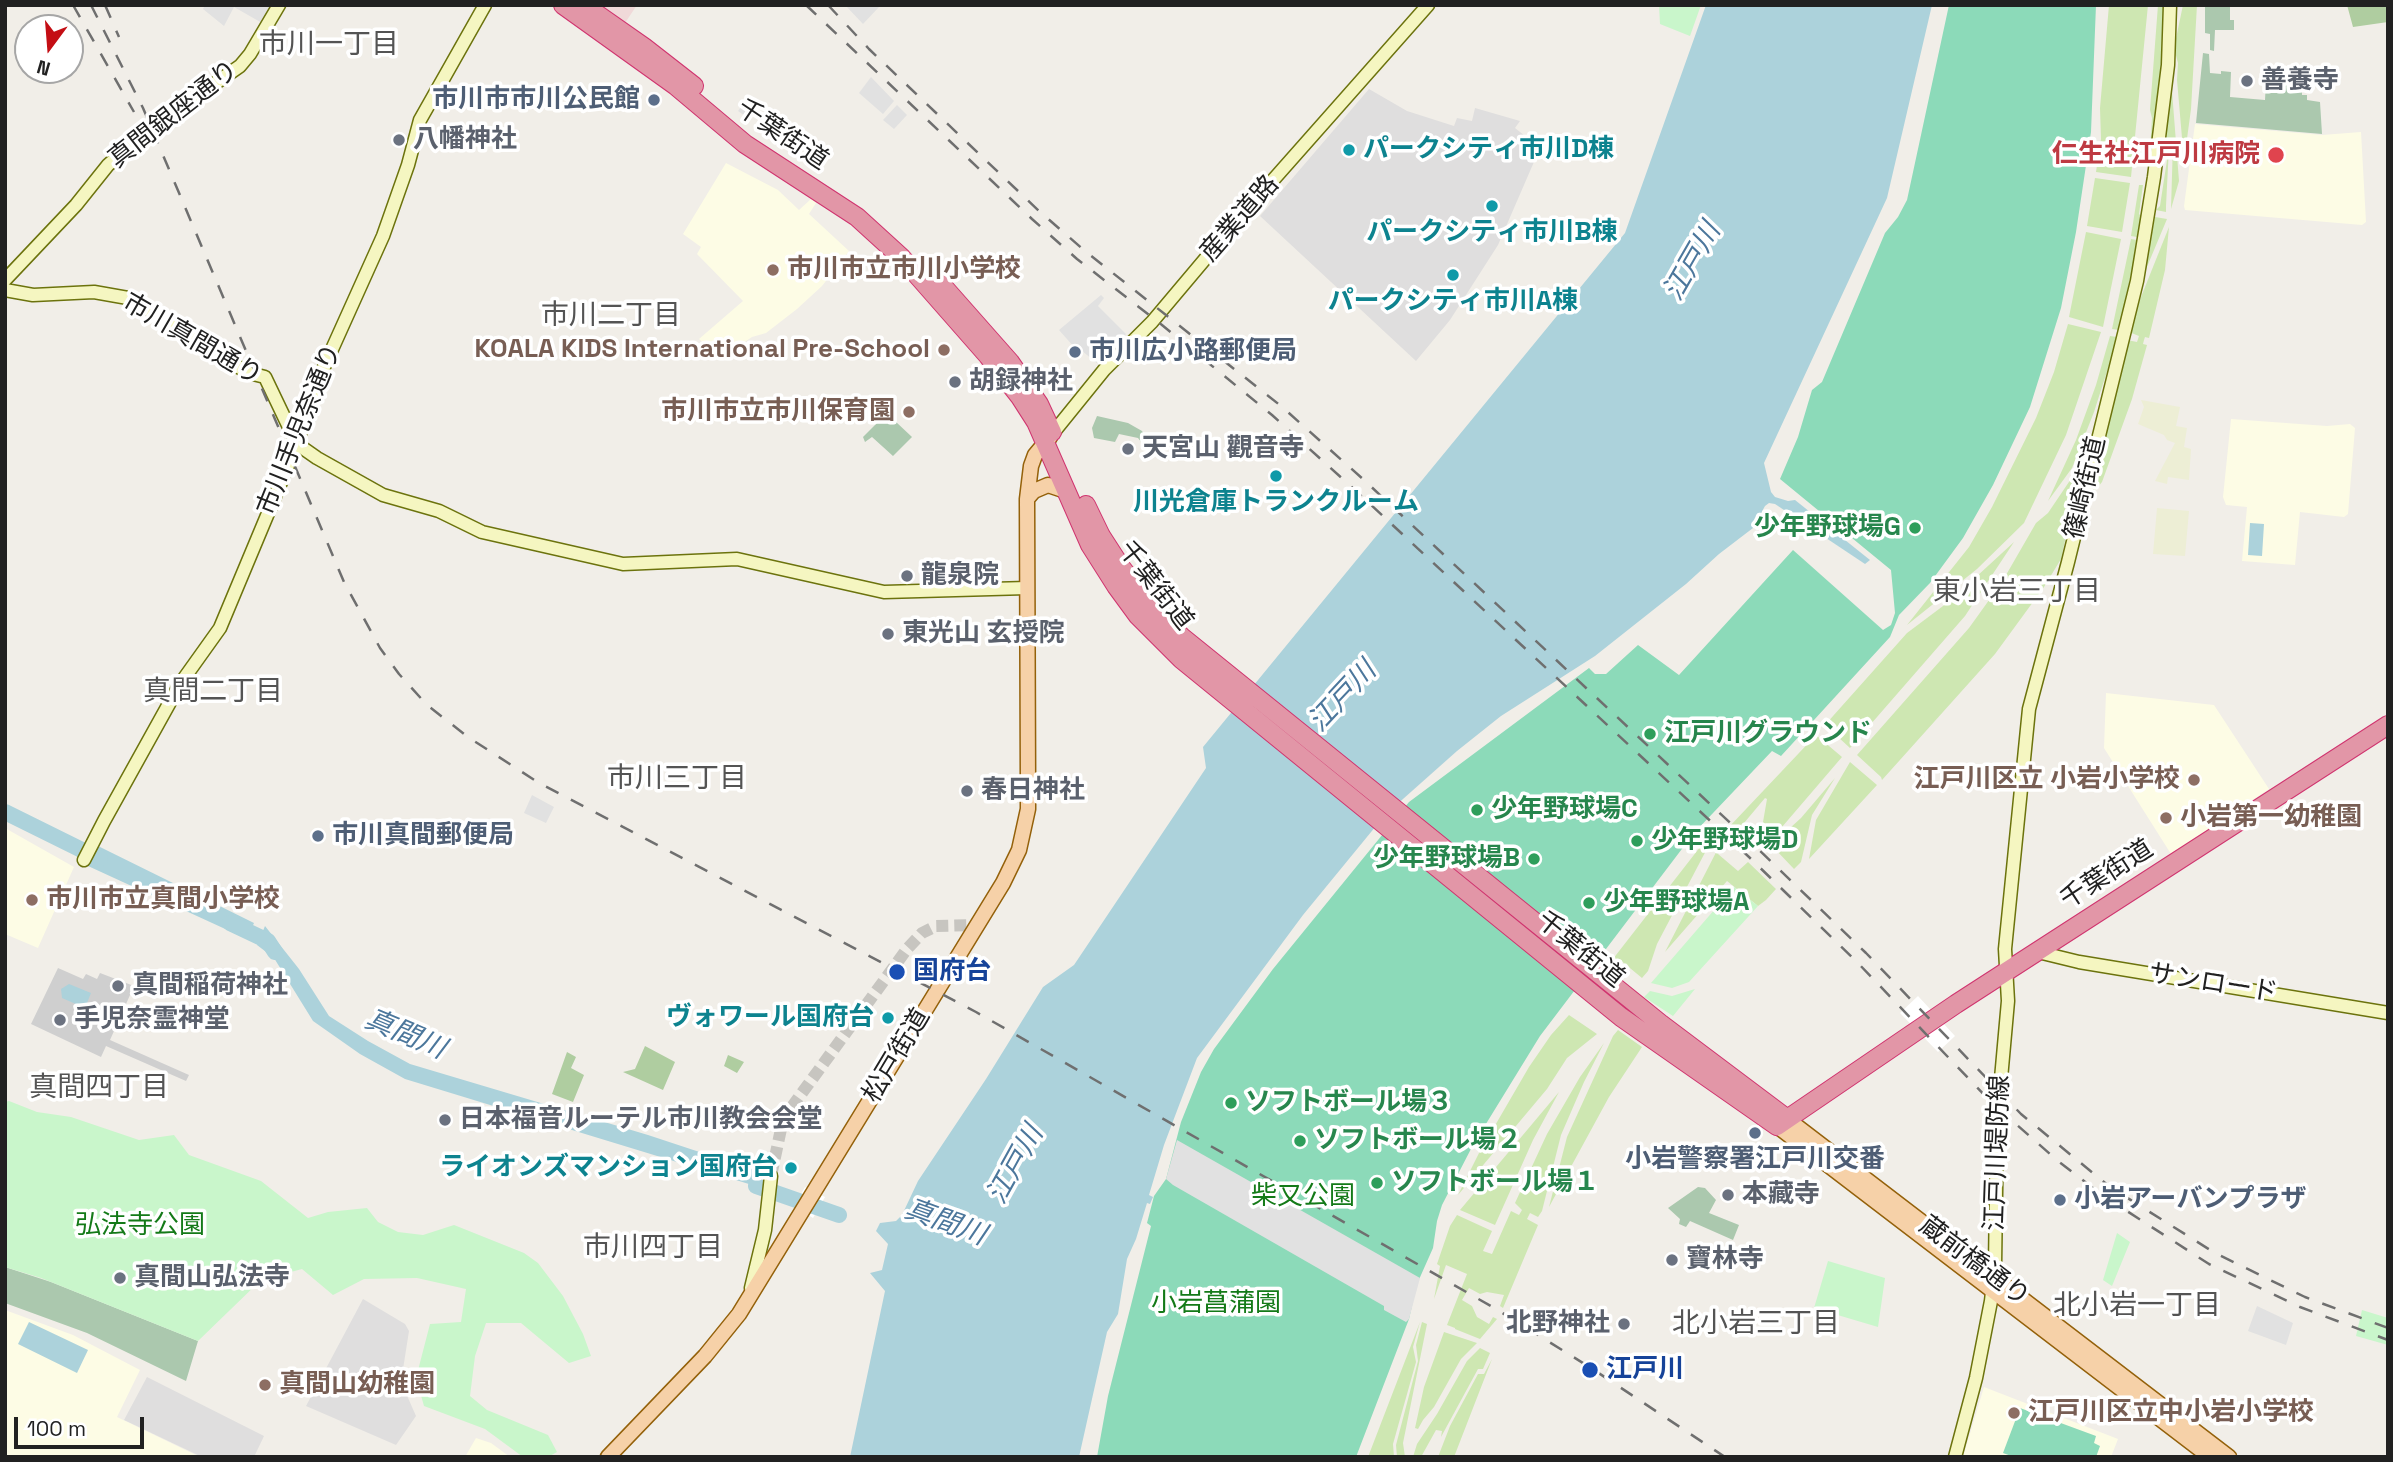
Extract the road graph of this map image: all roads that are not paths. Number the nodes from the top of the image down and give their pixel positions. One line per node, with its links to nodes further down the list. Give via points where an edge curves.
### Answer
1 (279, 5): 7 (street, 真間銀座通り, via 240,66 117,156)
2 (485, 5): 10 (street, 市川手児奈通り, via 420,120 383,236 320,376)
3 (563, 5): 9 (highway, 千葉街道, via 676,86 744,144 872,229 996,366)
4 (584, 5): 9 (highway, 千葉街道, via 672,68 755,138 860,205 895,234 1010,362 1039,404)
5 (1429, 5): 9 (street, 産業道路, via 1152,322 1104,370)
6 (2171, 5): 17 (street, 篠崎街道, via 2168,65 2137,281 2029,709)
7 (5, 280)
8 (5, 290): 10 (street, 市川真間通り, via 33,295 94,292 128,298 188,332 206,349 265,377)
9 (1049, 438): 11 (highway, 千葉街道); 12 (main road, 松戸街道, via 1031,466); 19 (highway, 千葉街道, via 1121,567 1165,621 1661,1024 1692,1039 1788,1106)
10 (297, 444): 13 (street, via 383,495 439,511 482,532 623,564 737,559 884,592); 15 (street, 市川手児奈通り, via 220,628 180,684)
11 (1066, 491): 12 (main road, via 1048,485); 19 (highway, 千葉街道, via 1090,545 1126,601 1165,645 1638,1030)
12 (1027, 499): 13 (main road, 松戸街道)
13 (1027, 587): 22 (main road, 松戸街道, via 1028,809 1018,850 1003,883)
14 (2388, 725): 16 (highway, 千葉街道)
15 (84, 860)
16 (2038, 952): 17 (highway, 千葉街道); 18 (street, サンロード)
17 (2006, 971): 19 (highway, 千葉街道); 23 (street, 江戸川堤防線)
18 (2388, 1013)
19 (1787, 1118): 23 (main road, 蔵前橋通り)
20 (771, 1176): 21 (street)
21 (765, 1230): 22 (street, via 767,1240); 24 (street)
22 (781, 1247): 24 (main road, 松戸街道)
23 (1993, 1284): 26 (street, 江戸川堤防線, via 1976,1378); 27 (main road, 蔵前橋通り); 28 (main road, 蔵前橋通り)
24 (749, 1299): 25 (main road, 松戸街道, via 714,1346)
25 (608, 1457)
26 (1955, 1457)
27 (2210, 1457)
28 (2229, 1457)

